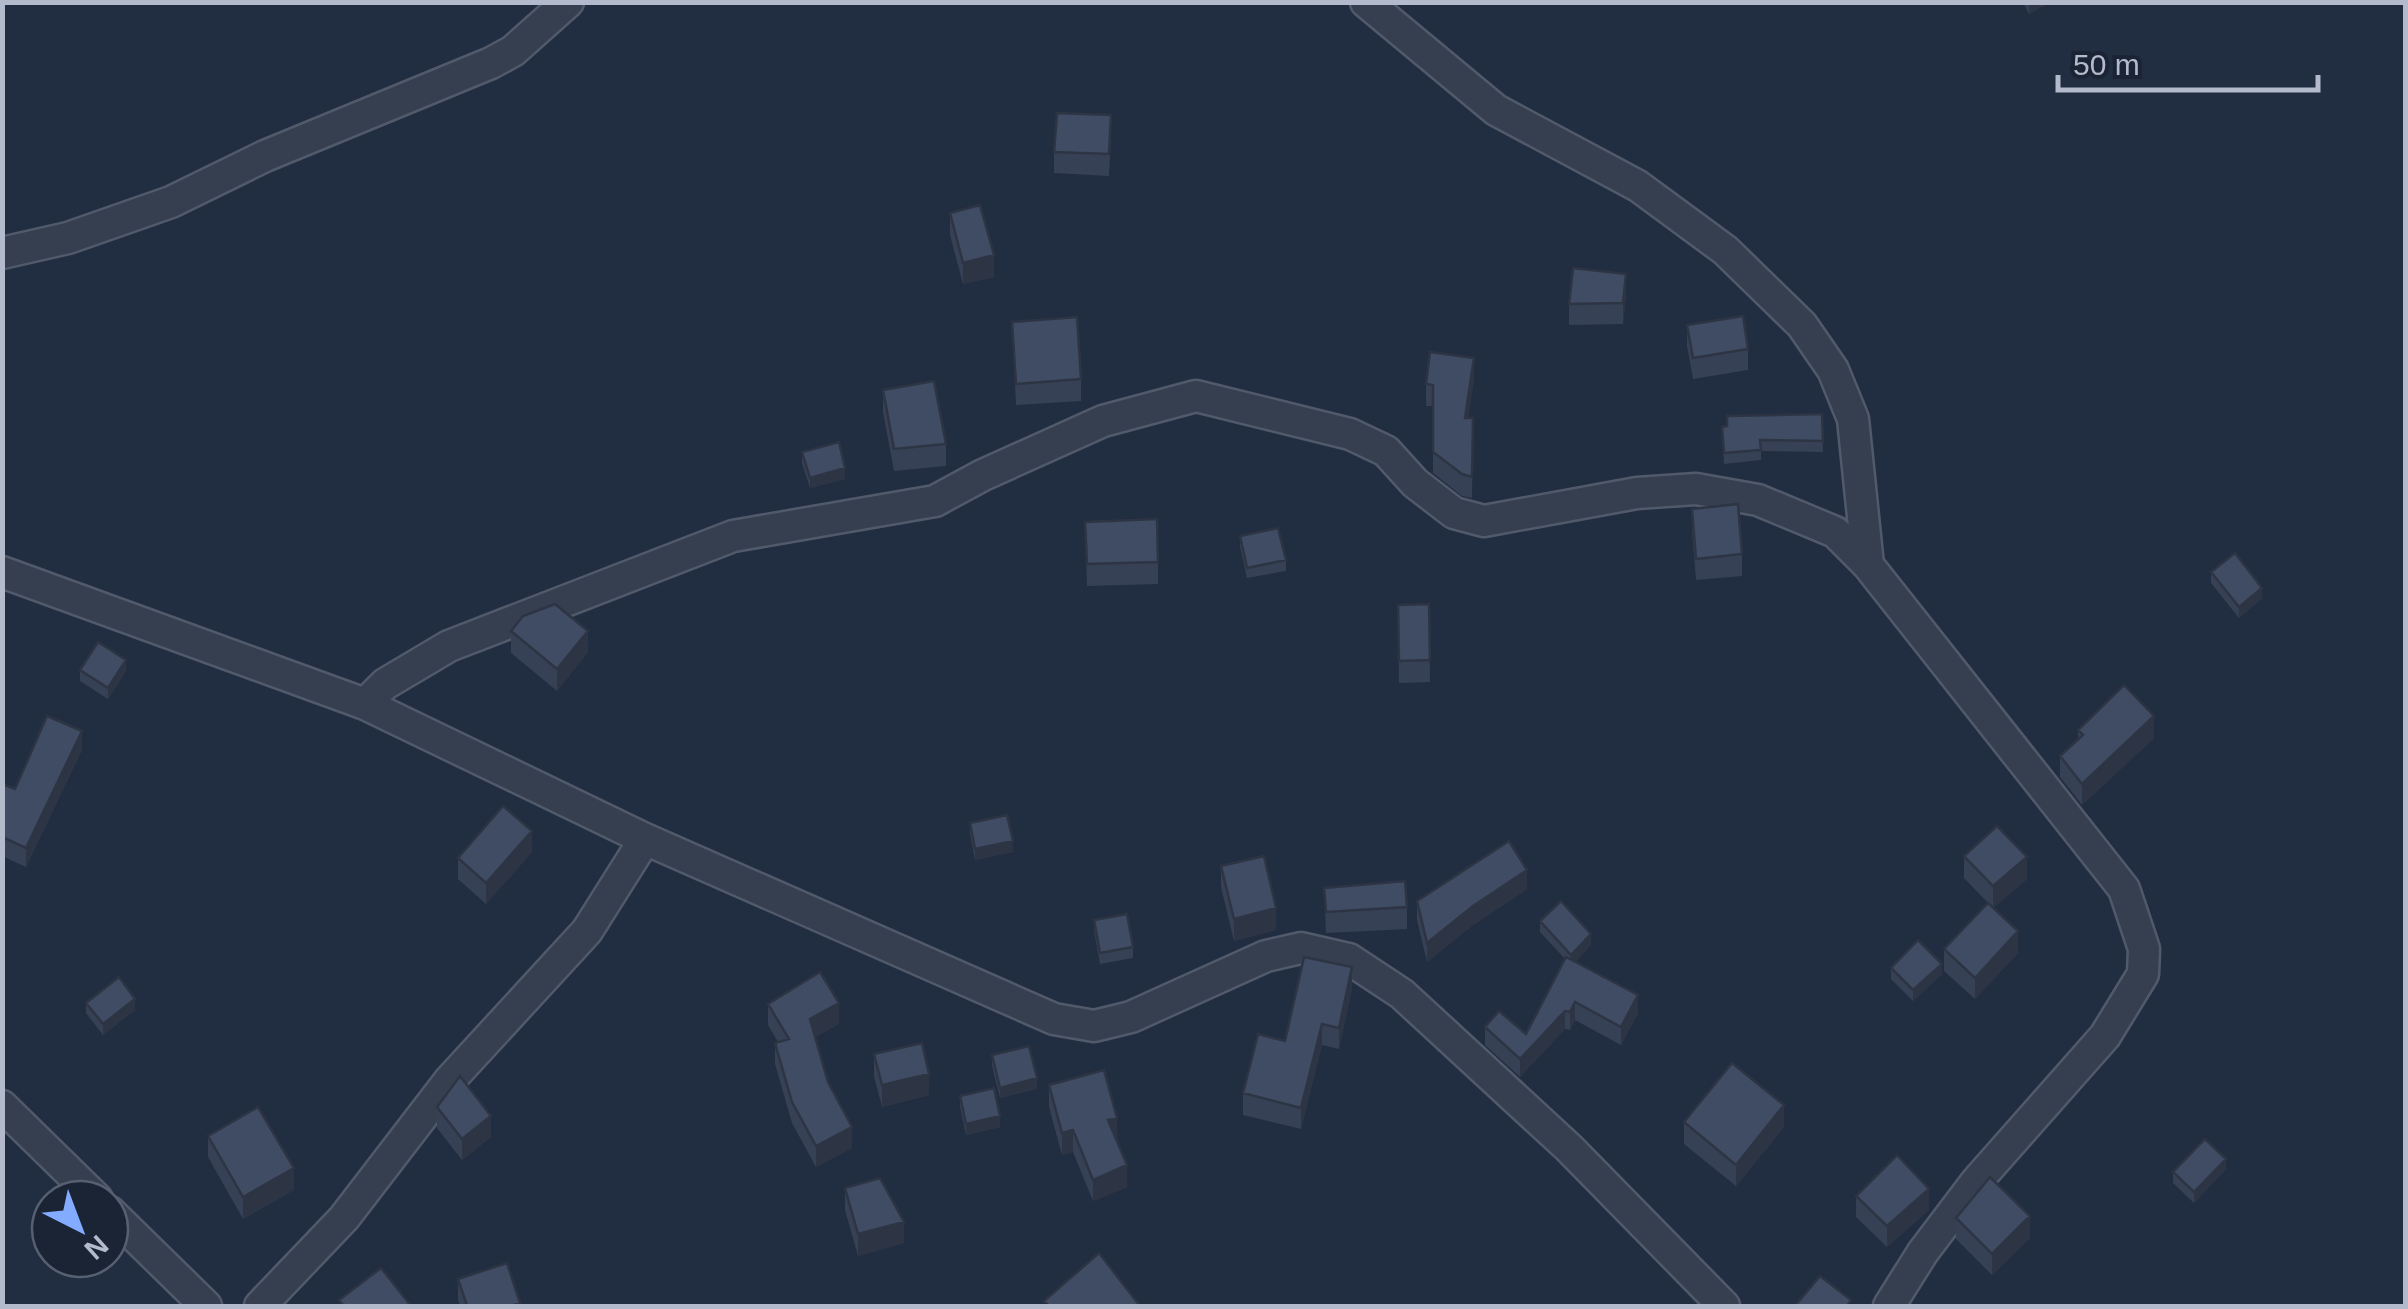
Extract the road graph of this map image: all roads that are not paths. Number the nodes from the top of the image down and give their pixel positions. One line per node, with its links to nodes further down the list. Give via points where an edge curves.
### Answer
1 (568, 2): 3 (street, via 491,63 170,202)
2 (1366, 2): 4 (street, via 1496,110 1638,186 1725,250 1802,324 1833,370 1854,419)
3 (2, 253)
4 (1868, 565): 6 (street, via 1835,532 1758,500 1696,489 1484,521 1454,513 1386,451 1350,434 1196,396 1103,421 935,501 733,536 449,646); 14 (street, via 2124,889 2144,949 2143,974 2105,1036 1976,1182)
5 (2, 572): 6 (street)
6 (364, 704): 7 (street)
7 (646, 839): 12 (street, via 588,932 450,1080 344,1218); 13 (street, via 1054,1020 1094,1026 1132,1017 1266,956 1301,948 1349,959 1402,994 1556,1135)
8 (2, 1106): 9 (street)
9 (77, 1179)
10 (130, 1232): 11 (street)
11 (206, 1306)
12 (260, 1306)
13 (1724, 1306)
14 (1889, 1306)

